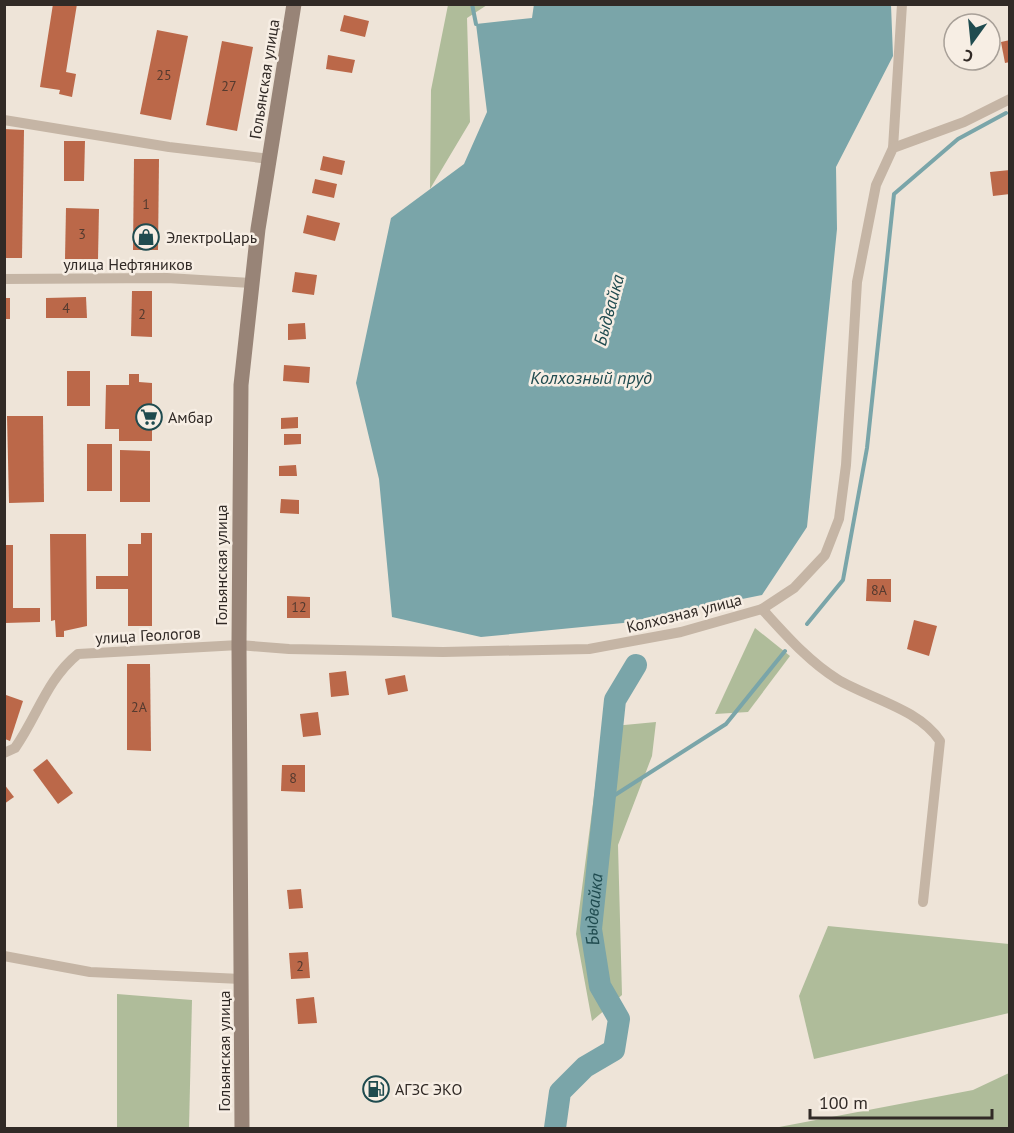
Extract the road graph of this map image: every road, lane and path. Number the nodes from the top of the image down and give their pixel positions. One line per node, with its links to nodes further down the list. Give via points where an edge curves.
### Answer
1 (294, 4): 6 (main road, Гольянская улица)
2 (902, 4): 5 (street)
3 (1010, 99): 5 (street, via 964,122)
4 (4, 120): 6 (street)
5 (893, 148): 9 (street, Колхозная улица, via 876,184 856,282 846,465 839,519 825,555 794,588)
6 (270, 159): 8 (main road, Гольянская улица)
7 (4, 279): 8 (street, улица Нефтяников, via 167,278)
8 (251, 283): 10 (main road, Гольянская улица, via 239,432)
9 (762, 609): 10 (street, Колхозная улица, via 681,632 589,649 431,652); 12 (street, via 828,673 926,725 940,741)
10 (239, 645): 11 (street, улица Геологов, via 78,654 49,687 15,748); 14 (main road, Гольянская улица)
11 (4, 753)
12 (923, 902)
13 (4, 956): 14 (street, via 90,972)
14 (241, 979): 15 (main road, Гольянская улица)
15 (242, 1128)

